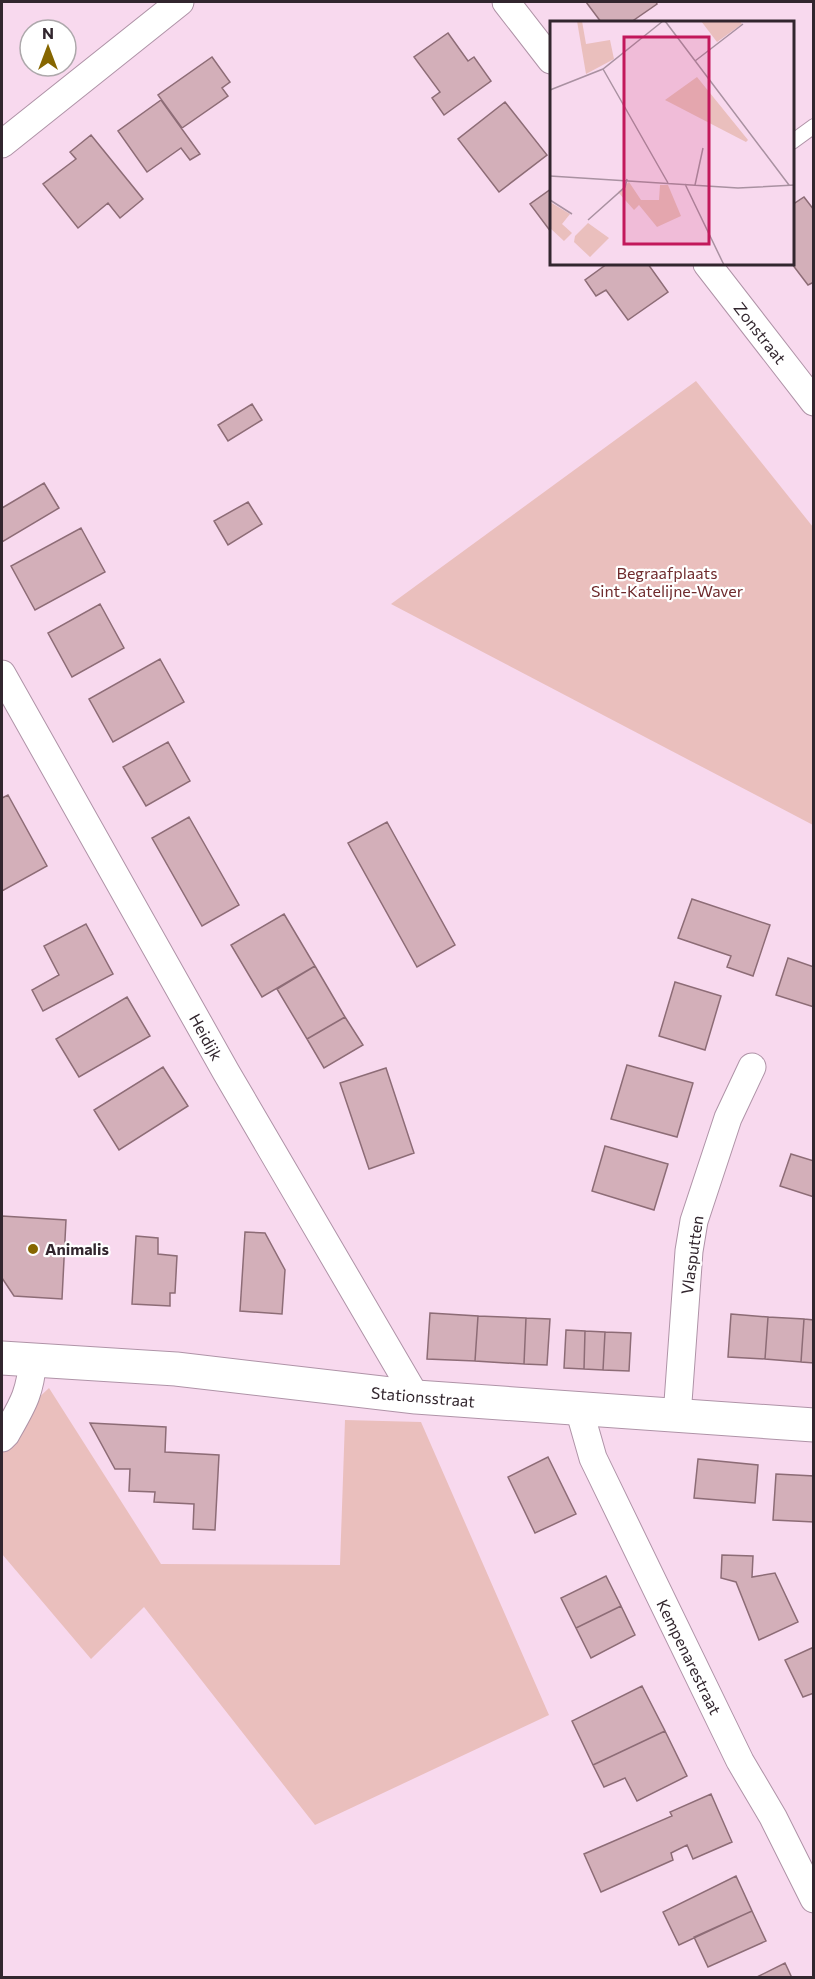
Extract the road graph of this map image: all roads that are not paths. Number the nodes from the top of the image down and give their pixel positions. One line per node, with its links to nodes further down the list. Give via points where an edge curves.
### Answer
1 (180, 2): 6 (street)
2 (506, 2): 3 (street)
3 (550, 59)
4 (813, 126): 5 (lane)
5 (794, 140)
6 (2, 144)
7 (709, 266): 8 (street, Zonstraat)
8 (813, 402)
9 (2, 674): 12 (street, Heidijk, via 226,1072)
10 (752, 1067): 14 (street, Vlasputten, via 728,1118 694,1221)
11 (17, 1358): 12 (street, Stationsstraat, via 176,1369); 16 (street, Stationsstraat, via 31,1378 26,1400)
12 (416, 1397): 13 (street, Stationsstraat)
13 (579, 1409): 14 (street, Stationsstraat); 17 (street, Kempenarestraat, via 593,1458 740,1761)
14 (677, 1416): 15 (street, Stationsstraat)
15 (813, 1425)
16 (2, 1438)
17 (813, 1899)

